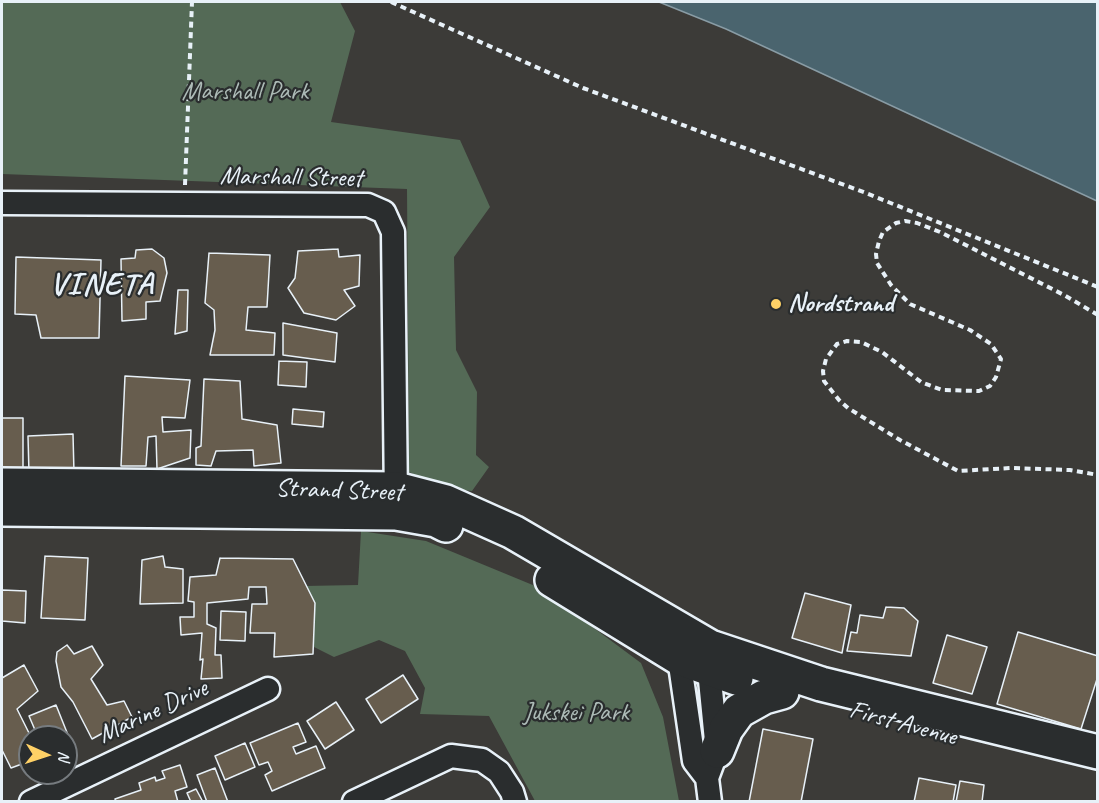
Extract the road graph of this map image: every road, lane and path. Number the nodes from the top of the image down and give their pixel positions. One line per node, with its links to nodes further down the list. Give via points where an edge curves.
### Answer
1 (192, 2): 4 (path)
2 (391, 2): 5 (path, via 583,87 866,193)
3 (2, 203): 4 (street, Marshall Street)
4 (185, 204): 9 (street, Marshall Street, via 368,205 384,213 393,232)
5 (1098, 287)
6 (1098, 315): 7 (path, via 940,232 905,221 884,232 877,263 910,304 970,330 991,344 1000,359 996,377 990,386 979,391 942,390 921,382 882,352 861,342 847,341 837,344 823,371 824,381 848,408 958,471 1011,468)
7 (1098, 475)
8 (2, 485): 9 (street, Strand Street)
9 (396, 501): 10 (street, Strand Street); 11 (street, Strand Street, via 446,502 513,532)
10 (2, 509)
11 (695, 652): 13 (street, First Avenue); 14 (street, First Avenue); 15 (street); 15 (street, via 694,761)
12 (268, 689): 17 (street, Marine Drive)
13 (782, 692): 15 (street, via 739,711 726,729); 16 (street, First Avenue)
14 (1098, 752)
15 (712, 764): 20 (street)
16 (1098, 774)
17 (31, 801)
18 (354, 801): 19 (street, via 451,756 482,760 499,772)
19 (515, 801)
20 (710, 801)

